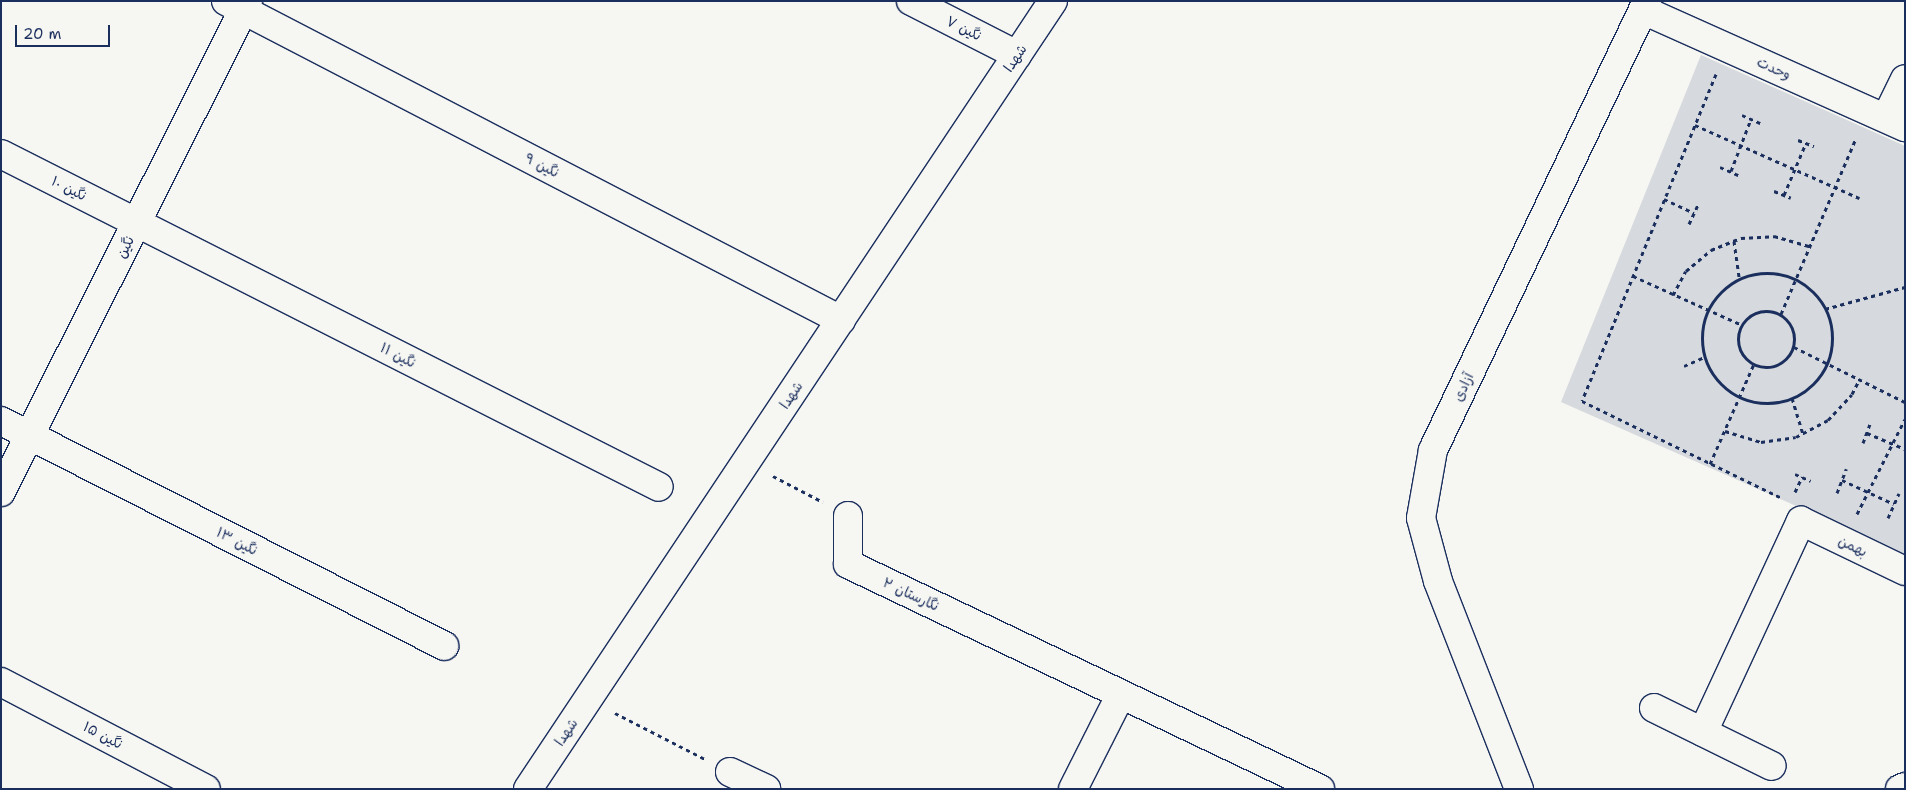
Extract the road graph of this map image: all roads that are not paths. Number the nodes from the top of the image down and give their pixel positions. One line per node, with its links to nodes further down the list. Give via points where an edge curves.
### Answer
1 (911, 1): 5 (street, نگین ۷)
2 (1053, 1): 5 (street, شهدا)
3 (240, 4): 9 (street, نگین); 10 (street, نگین ۹)
4 (1645, 6): 7 (street, وحدت); 30 (street, آزادی, via 1433,450 1421,518 1438,581)
5 (1017, 55): 10 (street, شهدا)
6 (1905, 78): 7 (street)
7 (1895, 122)
8 (1, 154): 9 (street, نگین ۱۰)
9 (137, 223): 12 (street, نگین); 13 (street, نگین ۱۱)
10 (840, 320): 26 (street, شهدا)
11 (1, 421): 12 (street, نگین ۱۳)
12 (30, 435): 14 (street, نگین); 17 (street, نگین ۱۳)
13 (659, 488)
14 (1, 492)
15 (848, 516): 19 (street, نگارستان ۲, via 848,564)
16 (1905, 571): 21 (street, بهمن, via 1796,512)
17 (444, 646)
18 (1, 682): 25 (street, نگین ۱۵)
19 (1121, 694): 28 (street); 29 (street, نگارستان ۲)
20 (1654, 708): 21 (street)
21 (1704, 732): 22 (street)
22 (1772, 766)
23 (730, 772): 27 (street)
24 (1905, 787): 31 (street)
25 (206, 789)
26 (528, 789)
27 (766, 789)
28 (1073, 789)
29 (1320, 789)
30 (1519, 789)
31 (1900, 789)

